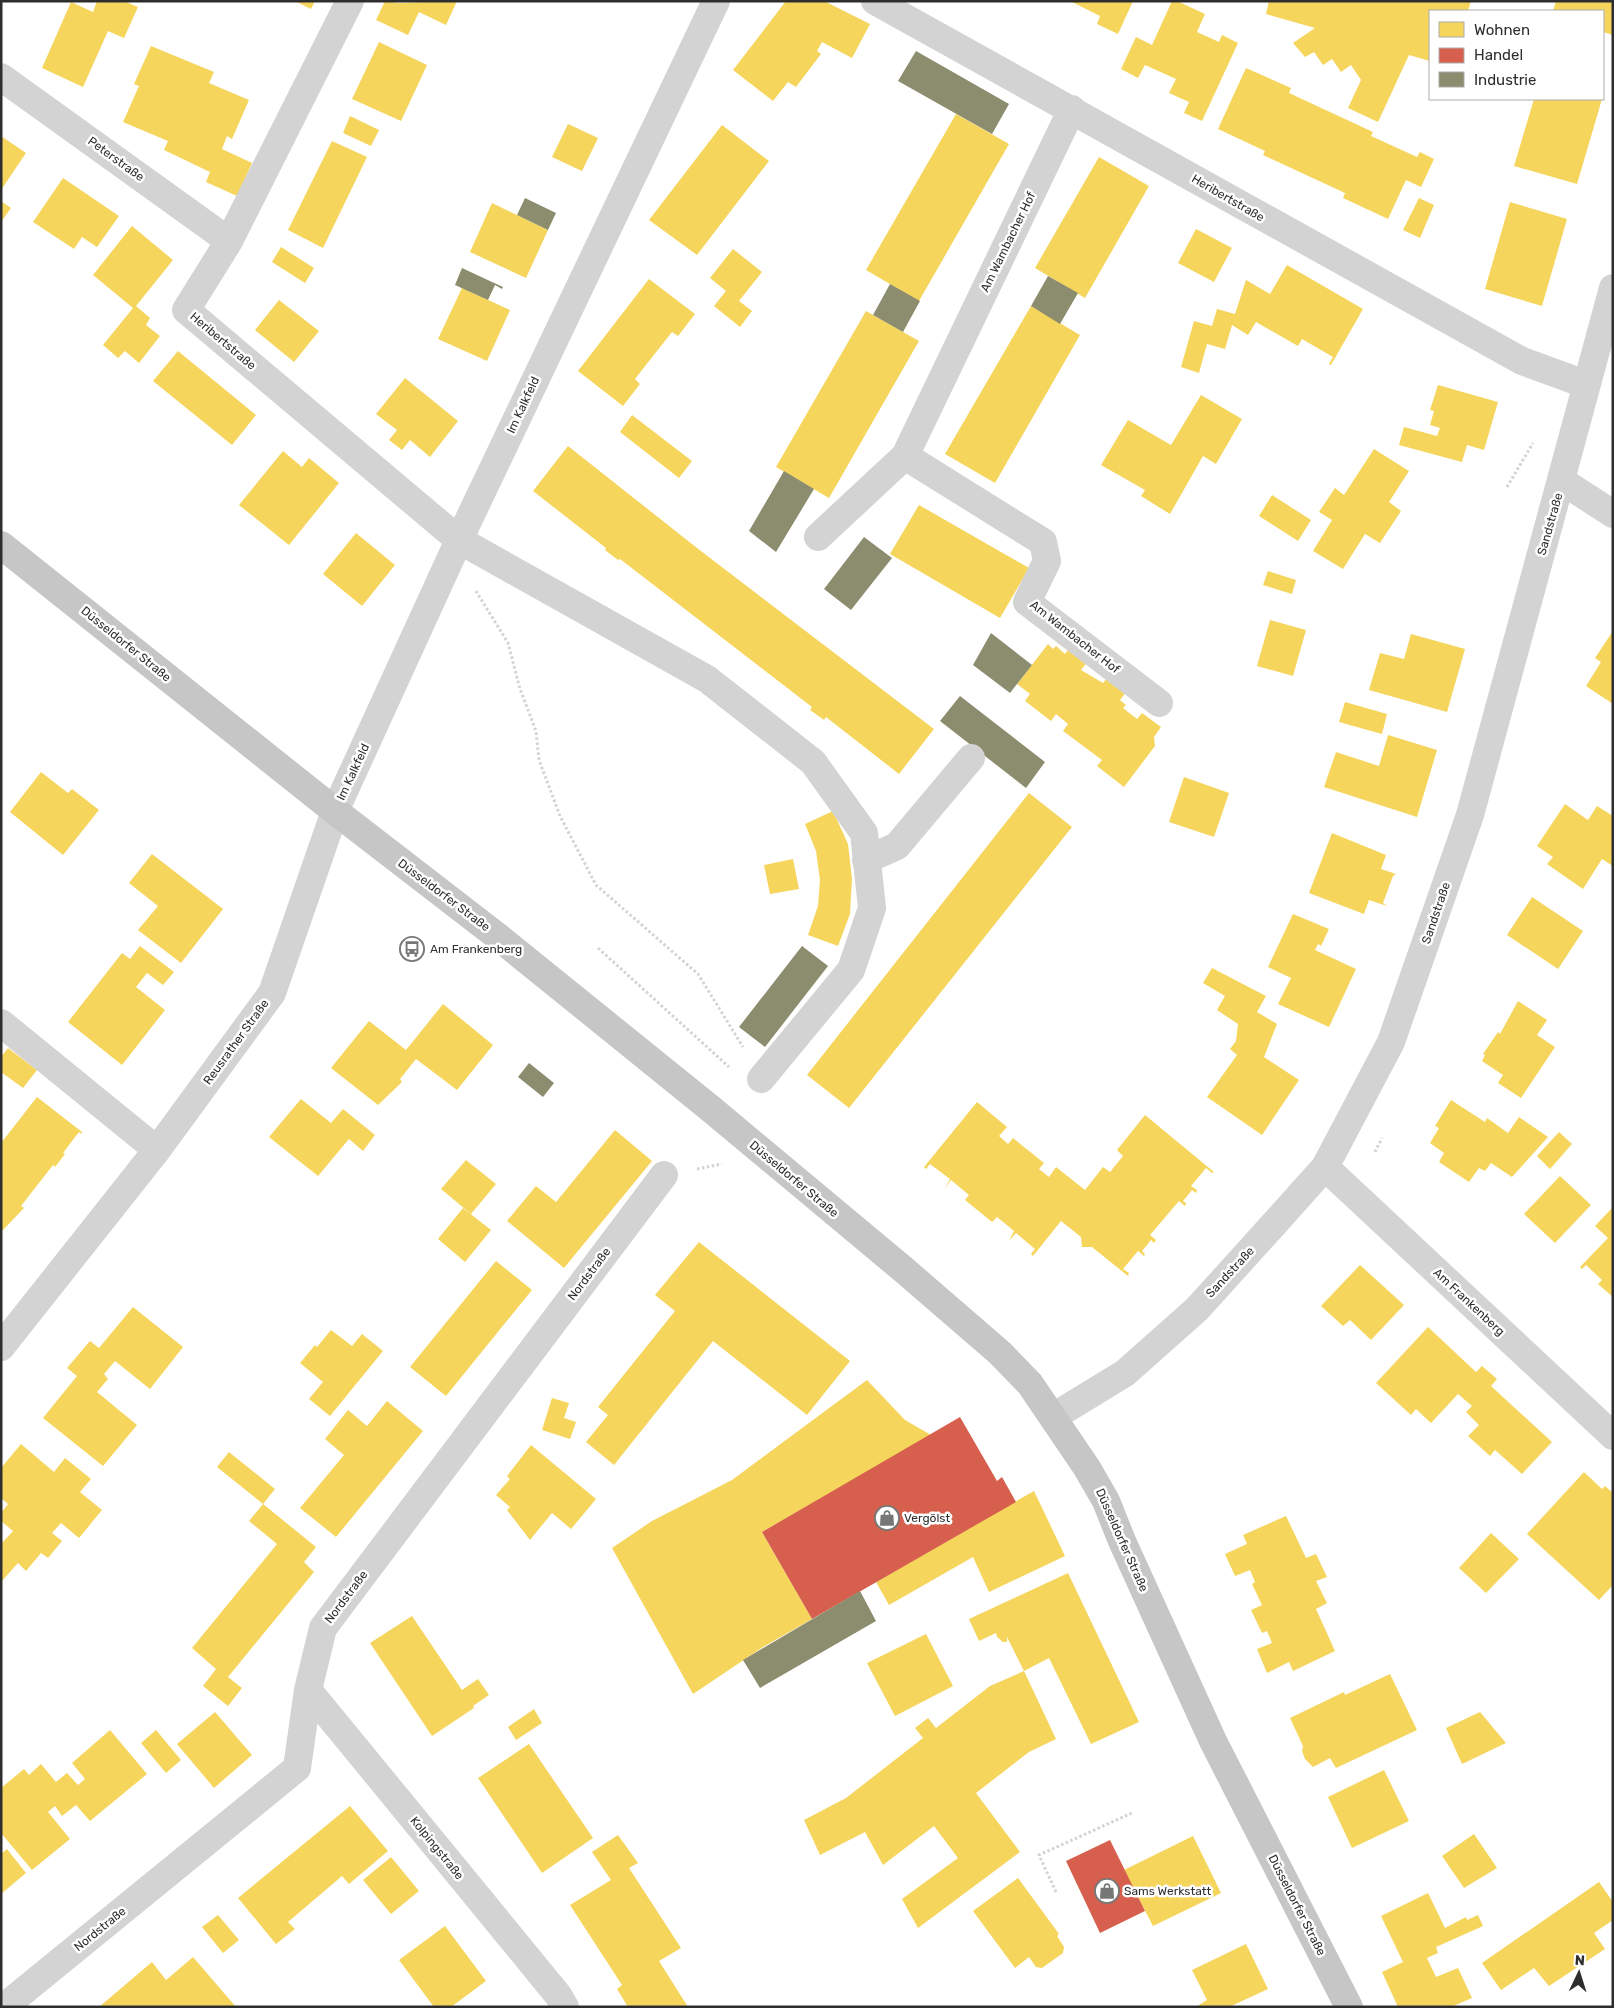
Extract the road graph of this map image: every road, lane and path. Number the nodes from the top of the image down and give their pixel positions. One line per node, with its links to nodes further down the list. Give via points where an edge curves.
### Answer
1 (350, 1): 6 (street, Heribertstraße)
2 (716, 1): 13 (street, Im Kalkfeld)
3 (875, 1): 5 (street, Heribertstraße)
4 (1, 78): 6 (street, Peterstraße)
5 (1072, 109): 8 (street, Heribertstraße, via 1522,361); 9 (street, Am Wambacher Hof)
6 (230, 241): 13 (street, Heribertstraße, via 186,310)
7 (1613, 288): 8 (street, Sandstraße)
8 (1585, 384): 10 (street, Sandstraße)
9 (904, 456): 12 (street, Am Wambacher Hof); 15 (street, Am Wambacher Hof, via 1043,542 1047,561 1027,602)
10 (1562, 481): 11 (street); 25 (street, Sandstraße, via 1470,815 1391,1042)
11 (1613, 514)
12 (818, 537)
13 (459, 540): 17 (street, Im Kalkfeld); 18 (street, via 707,678 813,762 864,833); 22 (path, via 480,600 508,643 536,732 540,760 560,816 596,885 698,974)
14 (1, 545): 17 (main road, Düsseldorfer Straße)
15 (1159, 703)
16 (971, 758): 18 (street, via 897,846)
17 (335, 811): 23 (main road, Düsseldorfer Straße, via 497,936); 24 (street, Reusrather Straße, via 272,992)
18 (866, 860): 22 (street, via 872,908 852,970)
19 (598, 948): 21 (path)
20 (1, 1023): 24 (street)
21 (735, 1073)
22 (761, 1079)
23 (750, 1142): 26 (path, via 730,1162); 28 (main road, Düsseldorfer Straße, via 1000,1353 1030,1384)
24 (157, 1150): 27 (street, Reusrather Straße)
25 (1325, 1167): 28 (street, Sandstraße, via 1197,1309 1125,1373); 29 (street, Am Frankenberg)
26 (664, 1175): 30 (street, Nordstraße, via 323,1628)
27 (1, 1347)
28 (1053, 1417): 35 (main road, Düsseldorfer Straße, via 1106,1501 1214,1741)
29 (1613, 1436)
30 (308, 1690): 33 (street, Nordstraße, via 297,1768); 34 (street, Kolpingstraße)
31 (1132, 1813): 32 (path, via 1040,1856)
32 (1056, 1892)
33 (4, 2007)
34 (565, 2007)
35 (1349, 2007)

